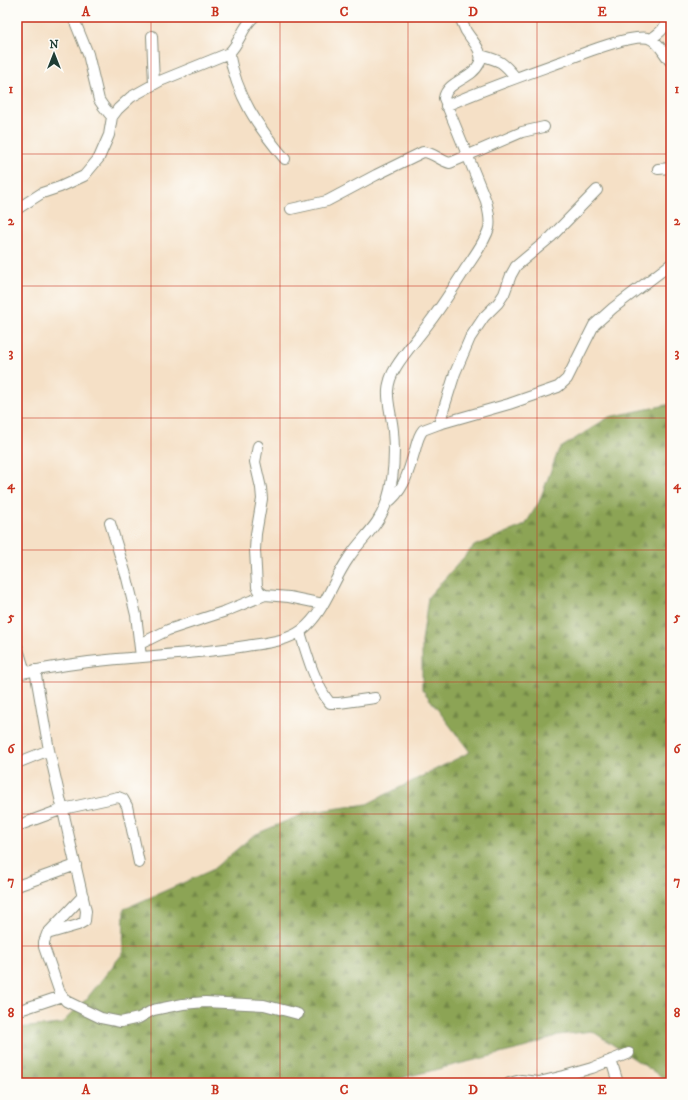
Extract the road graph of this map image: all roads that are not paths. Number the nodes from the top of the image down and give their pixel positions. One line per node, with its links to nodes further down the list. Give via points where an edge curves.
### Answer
1 (73, 17): 13 (street, via 88,54 100,100)
2 (254, 17): 7 (street)
3 (460, 17): 8 (street)
4 (666, 17): 6 (street, via 663,29)
5 (152, 36): 11 (street)
6 (651, 39): 9 (street); 10 (street, via 641,38 598,48)
7 (229, 53): 11 (street); 16 (street, via 243,99 266,136)
8 (480, 55): 10 (street, via 500,61); 12 (street, via 478,67 446,92)
9 (671, 62)
10 (516, 78): 12 (street)
11 (154, 84): 13 (street, via 131,97)
12 (446, 106): 15 (street)
13 (112, 117): 20 (street, via 109,134 99,158 84,176 42,193)
14 (544, 127): 15 (street, via 522,132)
15 (467, 156): 21 (street, via 450,163 431,153 422,152 327,201); 25 (street, via 486,201 489,228 472,259 390,378 387,399 393,430 393,458 391,487)
16 (285, 159)
17 (671, 168): 18 (street)
18 (658, 169)
19 (597, 190): 23 (street, via 551,237 516,266 504,294 470,338 455,373)
20 (17, 209)
21 (291, 209)
22 (671, 264): 23 (street, via 594,325 567,379 558,387)
23 (439, 424): 25 (street, via 426,428 421,433 400,490)
24 (258, 446): 27 (street, via 255,462 262,488 262,499 256,534 255,565 257,587)
25 (386, 504): 28 (street, via 376,524 341,569)
26 (110, 523): 30 (street, via 128,578)
27 (265, 595): 28 (street, via 294,597); 30 (street, via 168,630)
28 (323, 604): 29 (street, via 313,620)
29 (300, 632): 32 (street, via 276,641 209,652); 35 (street, via 312,671 330,703)
30 (140, 644): 32 (street)
31 (17, 646): 34 (street)
32 (141, 657): 33 (street)
33 (35, 670): 34 (street); 36 (street)
34 (21, 673)
35 (375, 698)
36 (49, 750): 37 (street); 38 (street)
37 (17, 763)
38 (63, 809): 39 (street); 40 (street, via 118,797 123,799 127,806); 41 (street)
39 (17, 826)
40 (139, 863)
41 (76, 865): 42 (street); 43 (street)
42 (17, 886)
43 (82, 896): 44 (street); 44 (street, via 86,911 85,921)
44 (47, 934): 45 (street, via 44,947)
45 (62, 996): 46 (street); 47 (street, via 66,1001 101,1018 121,1022 139,1018 153,1010 205,1002 264,1005)
46 (17, 1011)
47 (298, 1014)
48 (629, 1053): 49 (street)
49 (612, 1060): 50 (street); 53 (street)
50 (569, 1079): 51 (street)
51 (530, 1082): 52 (street, via 521,1080)
52 (509, 1083)
53 (618, 1083)

